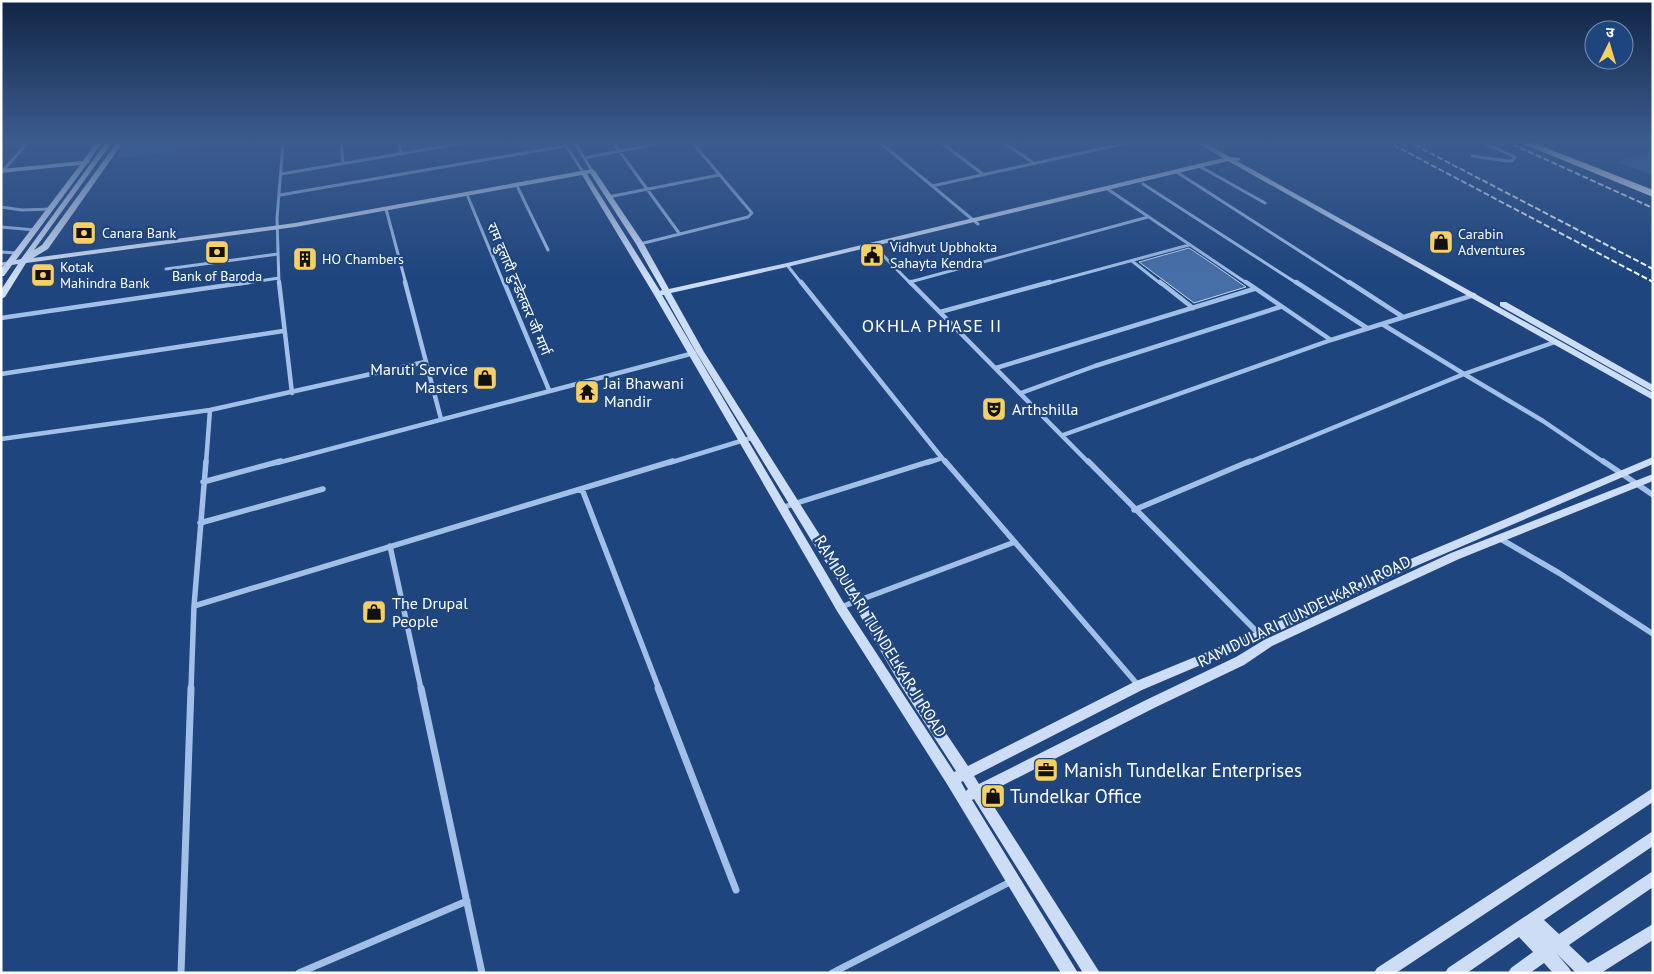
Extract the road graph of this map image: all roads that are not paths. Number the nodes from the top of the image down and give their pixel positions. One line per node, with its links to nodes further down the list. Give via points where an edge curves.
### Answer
1 (67, 186): 33 (street)
2 (77, 186): 31 (street)
3 (89, 186): 29 (street)
4 (280, 186): 26 (street)
5 (330, 186): 26 (street)
6 (516, 186): 34 (street)
7 (525, 186): 22 (street)
8 (596, 186): 56 (street, RAM DULARI TUNDELKAR JI ROAD)
9 (599, 186): 27 (street, RAM DULARI TUNDELKAR JI ROAD)
10 (645, 186): 23 (street)
11 (660, 186): 23 (street)
12 (729, 186): 40 (street, via 751,211 750,215)
13 (932, 186): 36 (street)
14 (1123, 186): 24 (street)
15 (1129, 186): 24 (street)
16 (1147, 186): 65 (street)
17 (1198, 186): 62 (street)
18 (1236, 186): 30 (street)
19 (1280, 186): 57 (street)
20 (1282, 186): 74 (street)
21 (1634, 186): 25 (highway)
22 (518, 188): 28 (street); 44 (street)
23 (647, 189): 27 (street); 40 (street)
24 (1109, 190): 35 (street); 36 (street)
25 (1653, 194)
26 (280, 195): 39 (street)
27 (608, 197): 41 (street, RAM DULARI TUNDELKAR JI ROAD)
28 (468, 198): 34 (street); 75 (street, राम दुलारी टुन्डेलकर जी मार्ग)
29 (77, 203): 31 (street); 49 (street, via 45,246)
30 (1265, 203)
31 (64, 204): 49 (street)
32 (1, 207): 33 (street)
33 (51, 209): 38 (street)
34 (386, 211): 39 (street); 70 (street)
35 (1148, 217): 42 (street); 54 (street)
36 (975, 222): 43 (street)
37 (1, 227): 38 (street)
38 (35, 230): 46 (street)
39 (277, 230): 47 (street); 49 (street)
40 (679, 233): 41 (street)
41 (640, 244): 56 (street, RAM DULARI TUNDELKAR JI ROAD)
42 (1189, 245): 48 (street); 55 (street)
43 (875, 246): 51 (street); 54 (street)
44 (548, 250)
45 (1, 252): 46 (street)
46 (17, 254): 50 (street)
47 (278, 254): 52 (street); 53 (street)
48 (1132, 260): 60 (street); 61 (street)
49 (24, 262): 50 (street); 58 (street)
50 (4, 267)
51 (789, 267): 56 (street); 84 (street)
52 (166, 269)
53 (279, 278): 63 (street); 66 (street)
54 (910, 282): 61 (street)
55 (1254, 289): 59 (street); 60 (street)
56 (663, 295): 69 (street, RAM DULARI TUNDELKAR JI ROAD)
57 (1474, 295): 62 (street); 68 (street)
58 (1, 297)
59 (1280, 307): 67 (street); 76 (street)
60 (1192, 308): 71 (street)
61 (940, 312): 71 (street)
62 (1404, 317): 64 (street)
63 (1, 318)
64 (1382, 324): 65 (street); 73 (street)
65 (1367, 328): 67 (street)
66 (284, 332): 72 (street); 77 (street)
67 (1331, 340): 81 (street)
68 (1555, 342): 73 (street); 78 (street)
69 (696, 353): 75 (street); 83 (street, RAM DULARI TUNDELKAR JI ROAD)
70 (426, 362): 77 (street); 80 (street)
71 (996, 368): 76 (street)
72 (1, 374)
73 (1464, 374): 86 (street, via 1543,421); 94 (street)
74 (1653, 389)
75 (549, 390): 80 (street)
76 (1020, 393): 81 (street)
77 (292, 394): 79 (street)
78 (1653, 397)
79 (210, 410): 82 (street); 88 (street)
80 (441, 419): 88 (street)
81 (1063, 436): 94 (street)
82 (1, 439)
83 (748, 439): 91 (street); 93 (street, RAM DULARI TUNDELKAR JI ROAD)
84 (942, 458): 93 (street); 97 (street)
85 (1653, 460): 86 (street, RAM DULARI TUNDELKAR JI ROAD)
86 (1622, 474): 89 (street); 103 (street, RAM DULARI TUNDELKAR JI ROAD, via 1385,575)
87 (1653, 477): 89 (street, RAM DULARI TUNDELKAR JI ROAD)
88 (203, 482): 95 (street)
89 (1636, 485): 92 (street); 96 (street, RAM DULARI TUNDELKAR JI ROAD)
90 (323, 489): 95 (street)
91 (582, 489): 98 (street); 113 (street)
92 (1653, 495)
93 (789, 506): 99 (street, RAM DULARI TUNDELKAR JI ROAD, via 817,540); 101 (street, RAM DULARI TUNDELKAR JI ROAD)
94 (1134, 510): 103 (street)
95 (200, 524): 100 (street)
96 (1498, 538): 102 (street); 103 (street, RAM DULARI TUNDELKAR JI ROAD)
97 (1015, 542): 99 (street); 104 (street)
98 (390, 546): 100 (street); 114 (street)
99 (858, 602): 101 (street); 105 (street, RAM DULARI TUNDELKAR JI ROAD, via 905,682)
100 (194, 606): 120 (street)
101 (841, 608): 106 (street, RAM DULARI TUNDELKAR JI ROAD)
102 (1653, 634)
103 (1264, 639): 104 (street, RAM DULARI TUNDELKAR JI ROAD); 107 (street, RAM DULARI TUNDELKAR JI ROAD, via 1240,661)
104 (1138, 686): 105 (street, RAM DULARI TUNDELKAR JI ROAD)
105 (965, 773): 106 (street, RAM DULARI TUNDELKAR JI ROAD); 107 (street, RAM DULARI TUNDELKAR JI ROAD)
106 (952, 780): 109 (street, RAM DULARI TUNDELKAR JI ROAD)
107 (977, 791): 109 (street, RAM DULARI TUNDELKAR JI ROAD); 125 (street, RAM DULARI TUNDELKAR JI ROAD)
108 (1653, 794): 126 (street)
109 (964, 799): 112 (street, RAM DULARI TUNDELKAR JI ROAD)
110 (1653, 838): 115 (street)
111 (1653, 878): 117 (street)
112 (1013, 880): 123 (street); 124 (street, RAM DULARI TUNDELKAR JI ROAD)
113 (736, 890)
114 (467, 901): 119 (street); 122 (street)
115 (1527, 924): 117 (street); 118 (street); 127 (street)
116 (1653, 931): 130 (street)
117 (1558, 944): 118 (street); 130 (street)
118 (1545, 953): 128 (street); 129 (street)
119 (316, 969): 121 (street)
120 (181, 973)
121 (299, 973)
122 (482, 973)
123 (832, 973)
124 (1070, 973)
125 (1092, 973)
126 (1382, 973)
127 (1453, 973)
128 (1516, 973)
129 (1564, 973)
130 (1587, 973)

